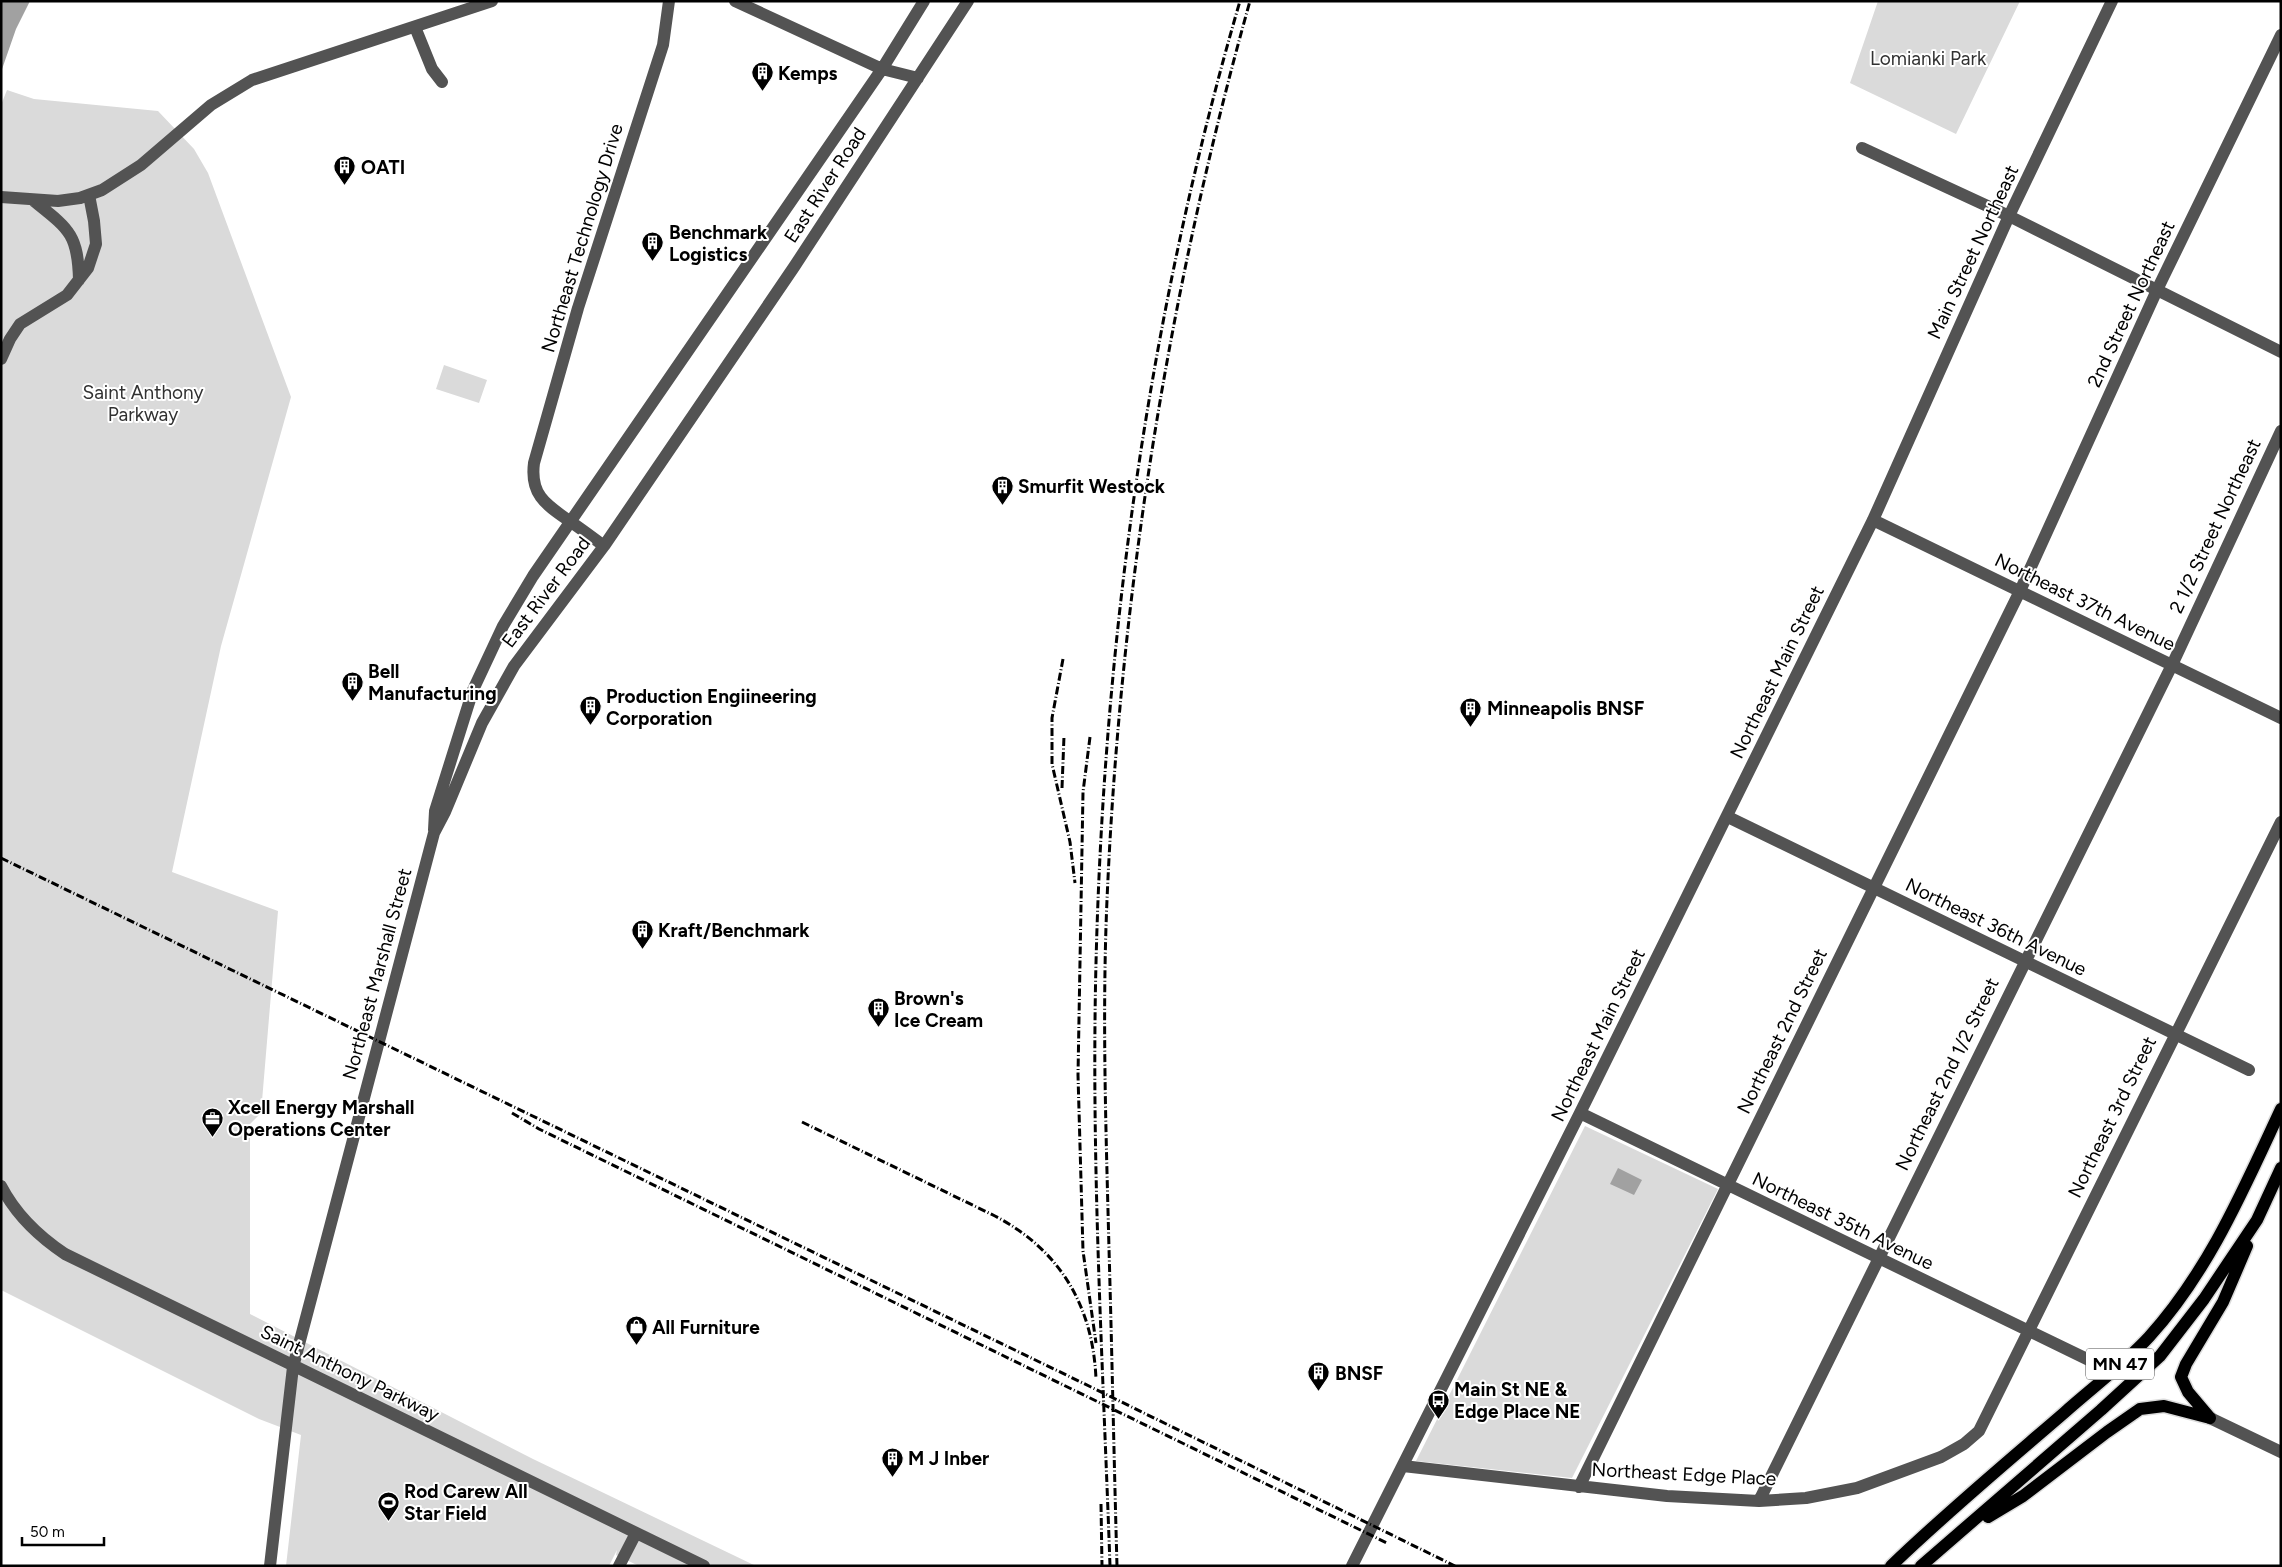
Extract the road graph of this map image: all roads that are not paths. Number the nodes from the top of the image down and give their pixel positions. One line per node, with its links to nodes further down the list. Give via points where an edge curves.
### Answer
1 (492, 1): 7 (street)
2 (669, 1): 22 (street, Northeast Technology Drive, via 663,45 578,308 534,463 535,486 547,505)
3 (735, 1): 9 (street)
4 (924, 1): 9 (street, East River Road)
5 (968, 1): 10 (street, East River Road)
6 (2112, 1): 16 (street, Main Street Northeast)
7 (415, 27): 11 (street, via 432,69); 13 (street, via 248,83 206,110 128,174)
8 (2281, 35): 18 (street, 2nd Street Northeast)
9 (882, 69): 10 (street); 22 (street, East River Road)
10 (918, 78): 24 (street, East River Road)
11 (442, 82)
12 (1862, 148): 16 (street)
13 (88, 195): 15 (street); 17 (street, via 96,244 88,268)
14 (1, 197): 15 (street)
15 (34, 201): 17 (street, via 64,225 71,235 79,255)
16 (2009, 216): 18 (street); 23 (street, Main Street Northeast)
17 (79, 280): 20 (street, via 66,295 20,324)
18 (2157, 290): 19 (street); 25 (street, 2nd Street Northeast)
19 (2281, 352)
20 (1, 359)
21 (2281, 430): 26 (street, 2 1/2 Street Northeast)
22 (570, 520): 24 (street); 30 (street, East River Road, via 504,626 473,690 434,811)
23 (1873, 520): 25 (street, Northeast 37th Avenue); 28 (street, Northeast Main Street)
24 (604, 546): 30 (street, East River Road, via 514,666 482,723)
25 (2020, 591): 26 (street, Northeast 37th Avenue); 31 (street, Northeast 2nd Street)
26 (2172, 665): 27 (street, Northeast 37th Avenue); 32 (street, Northeast 2nd 1/2 Street)
27 (2281, 718)
28 (1728, 817): 31 (street, Northeast 36th Avenue); 36 (street, Northeast Main Street)
29 (2281, 822): 33 (street, Northeast 3rd Street)
30 (434, 833): 44 (street, Northeast Marshall Street)
31 (1874, 888): 32 (street, Northeast 36th Avenue); 38 (street, Northeast 2nd Street)
32 (2024, 961): 33 (street, Northeast 36th Avenue); 41 (street, Northeast 2nd 1/2 Street)
33 (2174, 1034): 34 (street, Northeast 36th Avenue); 42 (street, Northeast 3rd Street)
34 (2249, 1070)
35 (2281, 1109): 57 (main road, MN 47, via 2225,1226 2178,1302 2148,1338 1948,1511)
36 (1580, 1113): 38 (street, Northeast 35th Avenue); 48 (street, Northeast Main Street)
37 (2281, 1168): 40 (main road, MN 47)
38 (1727, 1185): 41 (street, Northeast 35th Avenue); 49 (street, Northeast 2nd Street)
39 (1, 1186): 44 (street, Saint Anthony Parkway, via 11,1205 29,1226 65,1254)
40 (2258, 1220): 45 (main road, via 2223,1302 2181,1377 2188,1392); 52 (main road, MN 47, via 2160,1356)
41 (1877, 1258): 42 (street, Northeast 35th Avenue); 50 (street, Northeast 2nd 1/2 Street)
42 (2027, 1331): 43 (street, Northeast 35th Avenue); 46 (street, Northeast 3rd Street)
43 (2091, 1361)
44 (293, 1367): 51 (street, Saint Anthony Parkway); 53 (street, Northeast Marshall Street)
45 (2210, 1418): 47 (street); 52 (main road, via 2164,1406 2140,1409 2023,1496)
46 (1980, 1430): 50 (street, Northeast Edge Place, via 1941,1457 1857,1488 1806,1498)
47 (2281, 1452)
48 (1403, 1466): 49 (street, Northeast Edge Place); 56 (street, Northeast Main Street)
49 (1579, 1487): 50 (street, Northeast Edge Place)
50 (1759, 1501)
51 (636, 1533): 54 (street); 55 (street, Saint Anthony Parkway)
52 (1958, 1535): 58 (main road, MN 47)
53 (270, 1566)
54 (619, 1566)
55 (704, 1566)
56 (1352, 1566)
57 (1891, 1566)
58 (1921, 1566)

